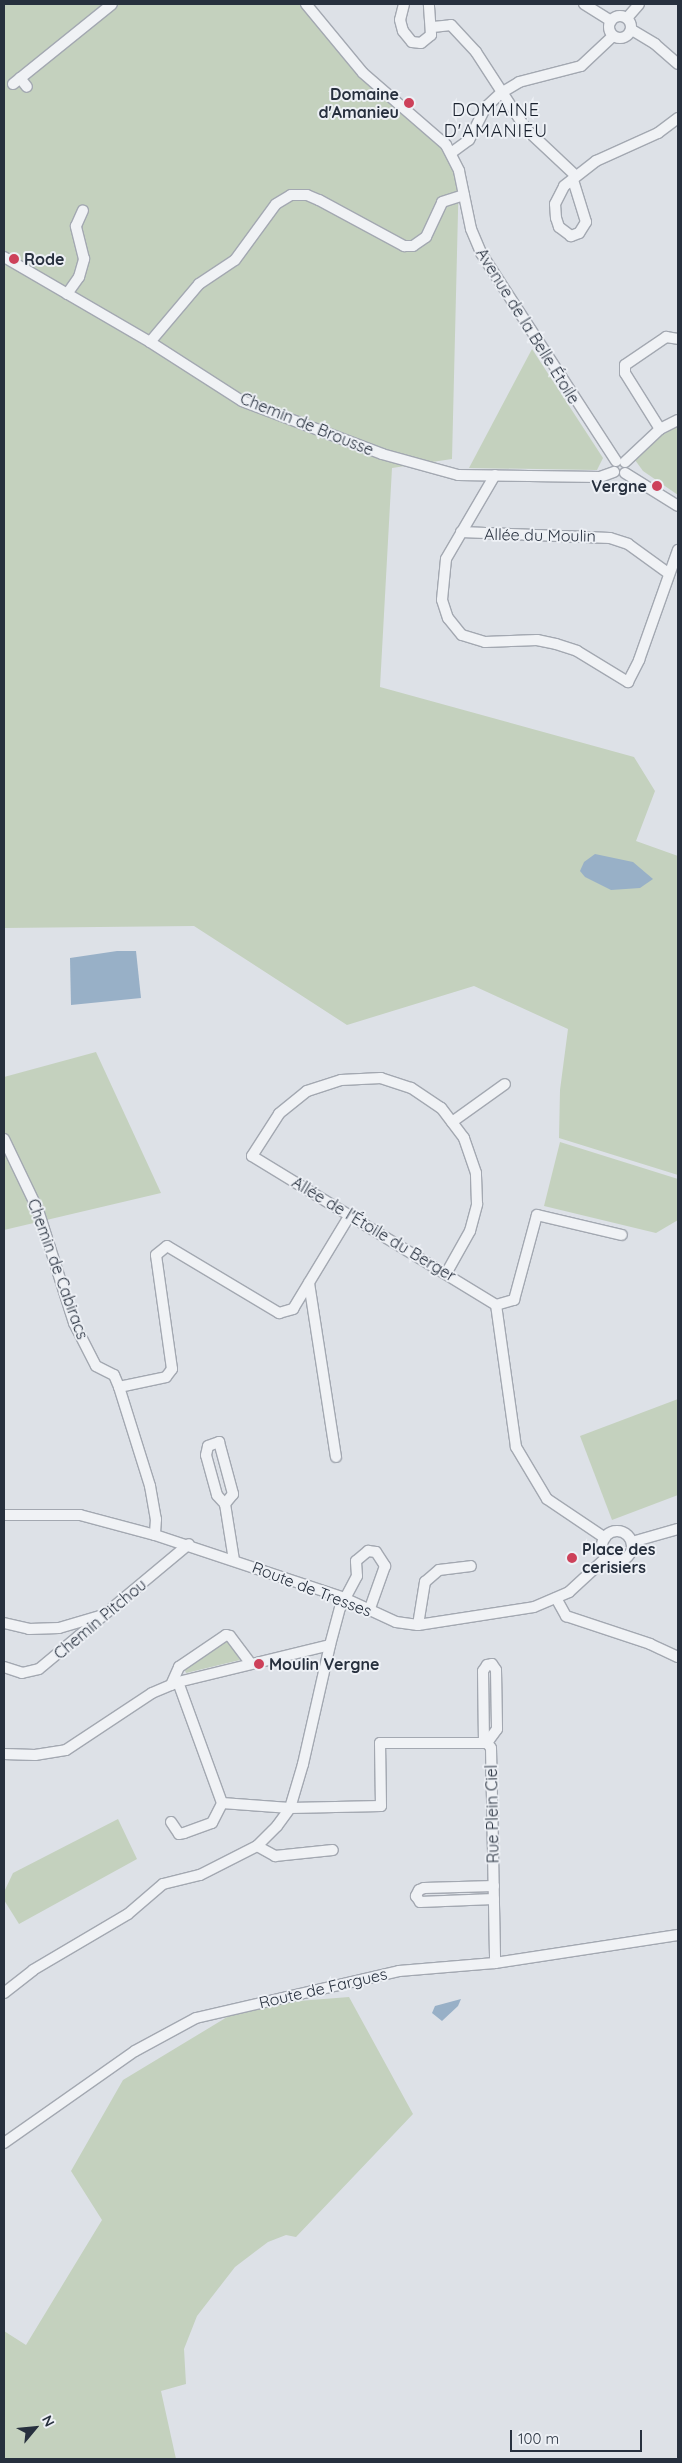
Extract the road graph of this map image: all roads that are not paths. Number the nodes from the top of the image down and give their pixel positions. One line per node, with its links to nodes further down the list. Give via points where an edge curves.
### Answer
1 (112, 4): 13 (street)
2 (306, 4): 16 (street, Avenue de la Belle Étoile, via 363,73 430,127)
3 (404, 4): 9 (street, via 400,20 408,39 426,42)
4 (429, 4): 9 (street)
5 (584, 4): 8 (street)
6 (639, 4): 7 (street)
7 (627, 18): 8 (street, via 620,16); 10 (street)
8 (611, 21): 11 (street)
9 (433, 27): 14 (street, via 452,25 476,52)
10 (632, 30): 11 (street, via 624,38); 12 (street)
11 (613, 36): 14 (street, via 581,66 519,82)
12 (678, 64)
13 (20, 83)
14 (500, 93): 16 (street, via 486,106 469,140); 17 (street, via 526,129)
15 (678, 118): 17 (street, via 658,133 617,150)
16 (451, 153): 18 (street, Avenue de la Belle Étoile)
17 (574, 177): 17 (street, via 560,192 555,204 559,227 571,236 579,233 586,222)
18 (464, 195): 23 (street, via 442,202 426,237 413,246 404,246 319,200 306,195 291,195 276,204 235,260 199,284); 26 (street, Avenue de la Belle Étoile, via 471,229 481,253)
19 (83, 210): 21 (street, via 76,226 84,259 79,277)
20 (4, 257): 21 (street, Chemin de Brousse)
21 (67, 294): 23 (street, Chemin de Brousse)
22 (678, 339): 25 (street, via 666,337 625,365 625,372)
23 (150, 342): 27 (street, Chemin de Brousse, via 242,401 421,467 458,475)
24 (678, 420): 25 (street)
25 (660, 429): 26 (street)
26 (620, 467): 27 (street, Chemin de Brousse, via 604,476); 28 (street, Avenue de la Belle Étoile)
27 (495, 475): 29 (street)
28 (678, 506)
29 (461, 532): 31 (street, Allée du Moulin, via 610,538 628,544); 31 (street, via 446,559 442,600 448,618 462,635 485,642 537,640 556,644 577,651 628,682 640,660)
30 (678, 550): 31 (street)
31 (668, 573)
32 (505, 1084): 33 (street)
33 (452, 1122): 35 (street, Allée de l'Étoile du Berger, via 441,1108 411,1088 381,1078 341,1080 307,1091 279,1114 252,1156); 37 (street, via 464,1138 476,1173 477,1204 470,1231)
34 (4, 1139): 40 (street, Chemin de Cabiracs, via 38,1210 74,1323 96,1366 114,1375)
35 (350, 1215): 37 (street, Allée de l'Étoile du Berger); 38 (street)
36 (622, 1235): 39 (street, via 537,1215 514,1300)
37 (447, 1272): 39 (street, Allée de l'Étoile du Berger)
38 (309, 1283): 40 (street, via 293,1309 279,1313 167,1246 156,1255 172,1369 166,1377); 41 (street)
39 (496, 1305): 46 (street, via 516,1447 547,1499)
40 (119, 1386): 45 (street, Chemin de Cabiracs, via 150,1486 156,1519)
41 (336, 1457)
42 (225, 1504): 42 (street, via 234,1494 219,1442 208,1446 206,1455 217,1495); 50 (street)
43 (4, 1515): 45 (street, Route de Tresses, via 80,1515)
44 (678, 1529): 47 (street)
45 (155, 1535): 48 (street, Route de Tresses)
46 (605, 1538): 47 (street, via 613,1532 622,1532); 49 (street, via 602,1548)
47 (632, 1542): 49 (street, via 632,1552 625,1560 615,1561)
48 (189, 1544): 50 (street, Route de Tresses); 55 (street, Chemin Pitchou)
49 (606, 1557): 53 (street, Route de Tresses, via 569,1592)
50 (234, 1560): 52 (street, Route de Tresses)
51 (471, 1566): 57 (street, via 439,1570 426,1582)
52 (344, 1598): 54 (street, Route de Tresses); 54 (street, via 357,1576 356,1561 360,1555 376,1552 385,1566); 58 (street)
53 (556, 1598): 57 (street, Route de Tresses, via 534,1607); 59 (street, via 566,1616 650,1644)
54 (369, 1610): 57 (street, Route de Tresses, via 396,1622)
55 (107, 1613): 56 (street, via 59,1628 29,1629); 61 (street, Chemin Pitchou, via 39,1669 22,1673)
56 (4, 1624)
57 (418, 1625)
58 (330, 1644): 60 (street); 66 (street, via 315,1721)
59 (678, 1657)
60 (250, 1663): 62 (street); 62 (street, via 230,1636 226,1636 179,1667)
61 (4, 1667)
62 (175, 1683): 64 (street, via 152,1693 66,1750 35,1755); 65 (street)
63 (486, 1743): 63 (street, Rue Plein Ciel, via 497,1729 496,1670 492,1664 487,1664 483,1670); 66 (street, Rue Plein Ciel, via 380,1743 381,1806); 70 (street, Rue Plein Ciel, via 491,1748)
64 (4, 1754)
65 (222, 1804): 66 (street); 67 (street, via 212,1823 184,1833 179,1834)
66 (290, 1808): 68 (street)
67 (171, 1822)
68 (257, 1846): 69 (street, via 275,1856); 74 (street, via 200,1875 163,1884 128,1914 33,1970)
69 (333, 1850)
70 (494, 1886): 71 (street, Rue Plein Ciel); 71 (street, Rue Plein Ciel, via 424,1888 418,1890 416,1896 420,1902)
71 (494, 1899): 73 (street, Rue Plein Ciel)
72 (678, 1935): 73 (street, Route de Fargues)
73 (495, 1963): 75 (street, Route de Fargues, via 399,1970 196,2018 169,2030 128,2056)
74 (4, 1993)
75 (4, 2143)

